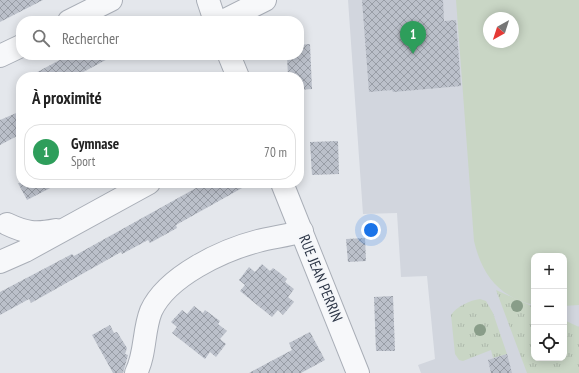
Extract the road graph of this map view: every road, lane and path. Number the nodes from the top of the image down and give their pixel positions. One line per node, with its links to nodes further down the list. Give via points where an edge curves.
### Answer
1 (111, 0): 4 (street)
2 (208, 0): 5 (street)
3 (265, 0): 6 (street)
4 (79, 16)
5 (213, 16)
6 (233, 16)
7 (16, 48): 8 (street)
8 (0, 56)
9 (231, 60): 10 (street)
10 (236, 72)
11 (140, 188): 14 (street)
12 (284, 188): 15 (street, RUE JEAN PERRIN)
13 (2, 223): 14 (street, via 28,233 43,233)
14 (65, 228): 16 (street)
15 (302, 230): 17 (street, via 242,246 196,267 173,283 156,301 151,313 143,357); 18 (street, RUE JEAN PERRIN)
16 (0, 262)
17 (136, 373)
18 (357, 373)

